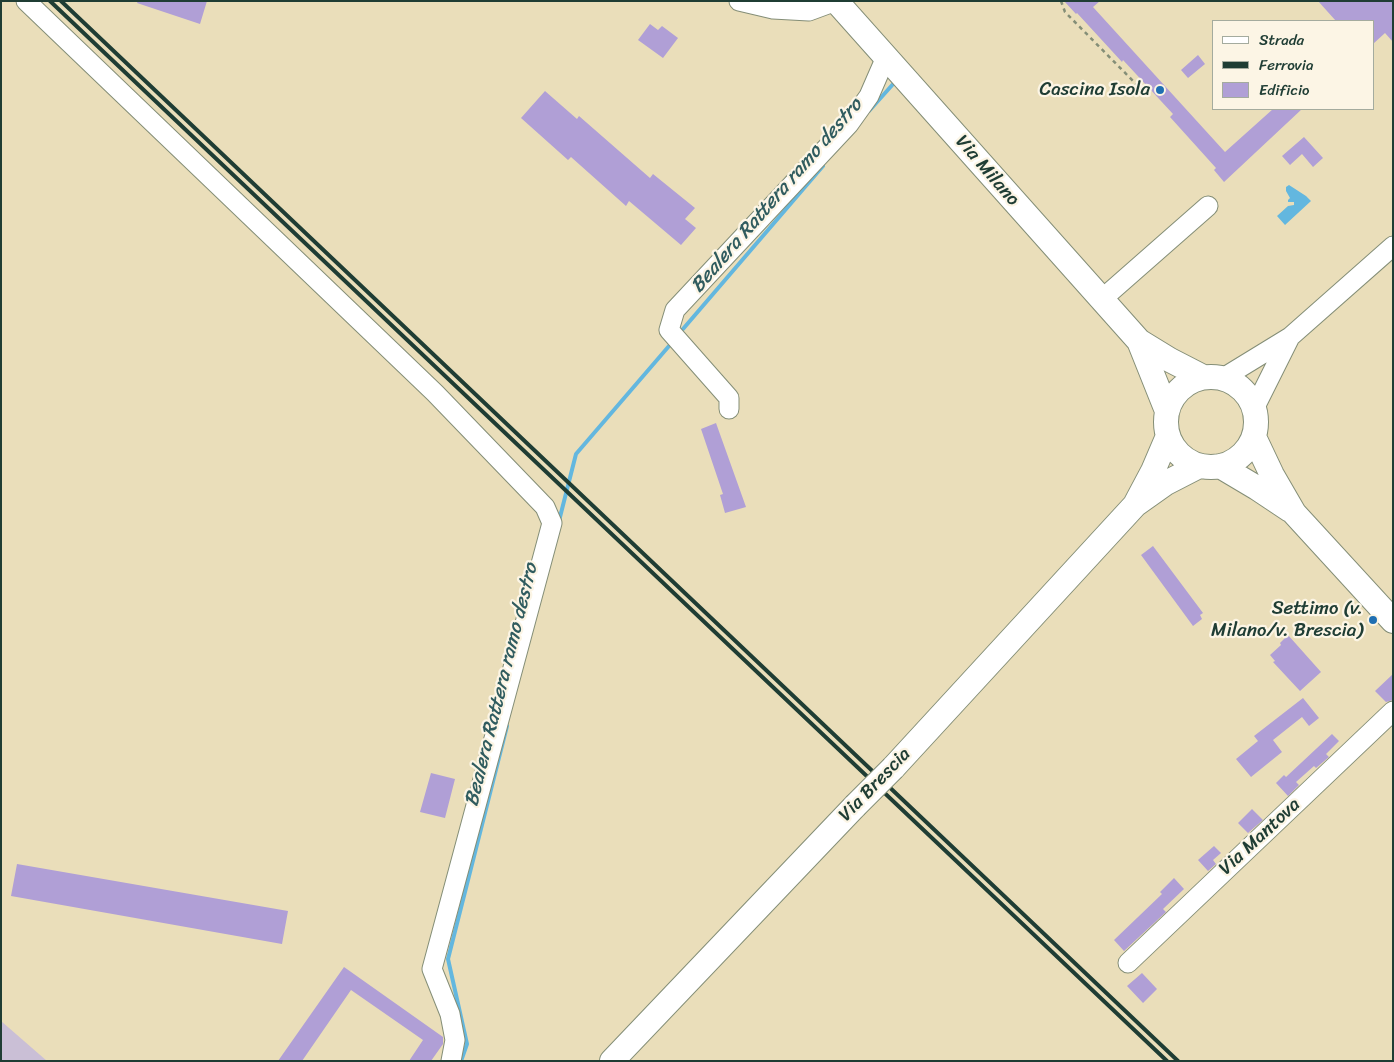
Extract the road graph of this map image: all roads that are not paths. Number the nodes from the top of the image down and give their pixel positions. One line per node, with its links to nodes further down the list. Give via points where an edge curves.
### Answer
1 (26, 1): 22 (street, via 435,393 545,507 552,523 432,969 450,1014 455,1040)
2 (739, 1): 3 (street, via 774,9 809,10)
3 (836, 1): 4 (main road, Via Milano)
4 (886, 57): 7 (main road, Via Milano); 11 (street, via 869,96 849,124 675,310 669,330 729,398)
5 (1208, 206): 7 (street)
6 (1393, 246): 8 (street)
7 (1100, 300): 9 (main road, Via Milano)
8 (1290, 337): 10 (street); 12 (street)
9 (1139, 341): 10 (main road, Via Milano, via 1170,360); 13 (main road, Via Milano)
10 (1213, 378): 12 (main road, via 1237,385 1248,395); 13 (main road, via 1191,381 1180,389)
11 (729, 409)
12 (1254, 409): 15 (main road)
13 (1167, 410): 14 (main road)
14 (1168, 436): 16 (main road, via 1186,459); 17 (main road)
15 (1254, 436): 16 (main road, via 1249,447 1231,463); 18 (main road)
16 (1209, 466): 17 (main road, via 1166,484); 18 (main road, via 1257,488)
17 (1135, 505): 23 (main road, Via Brescia, bridge, via 893,768)
18 (1294, 513): 19 (main road)
19 (1393, 621)
20 (1393, 711): 21 (street, Via Mantova)
21 (1128, 963)
22 (451, 1061)
23 (612, 1061)

